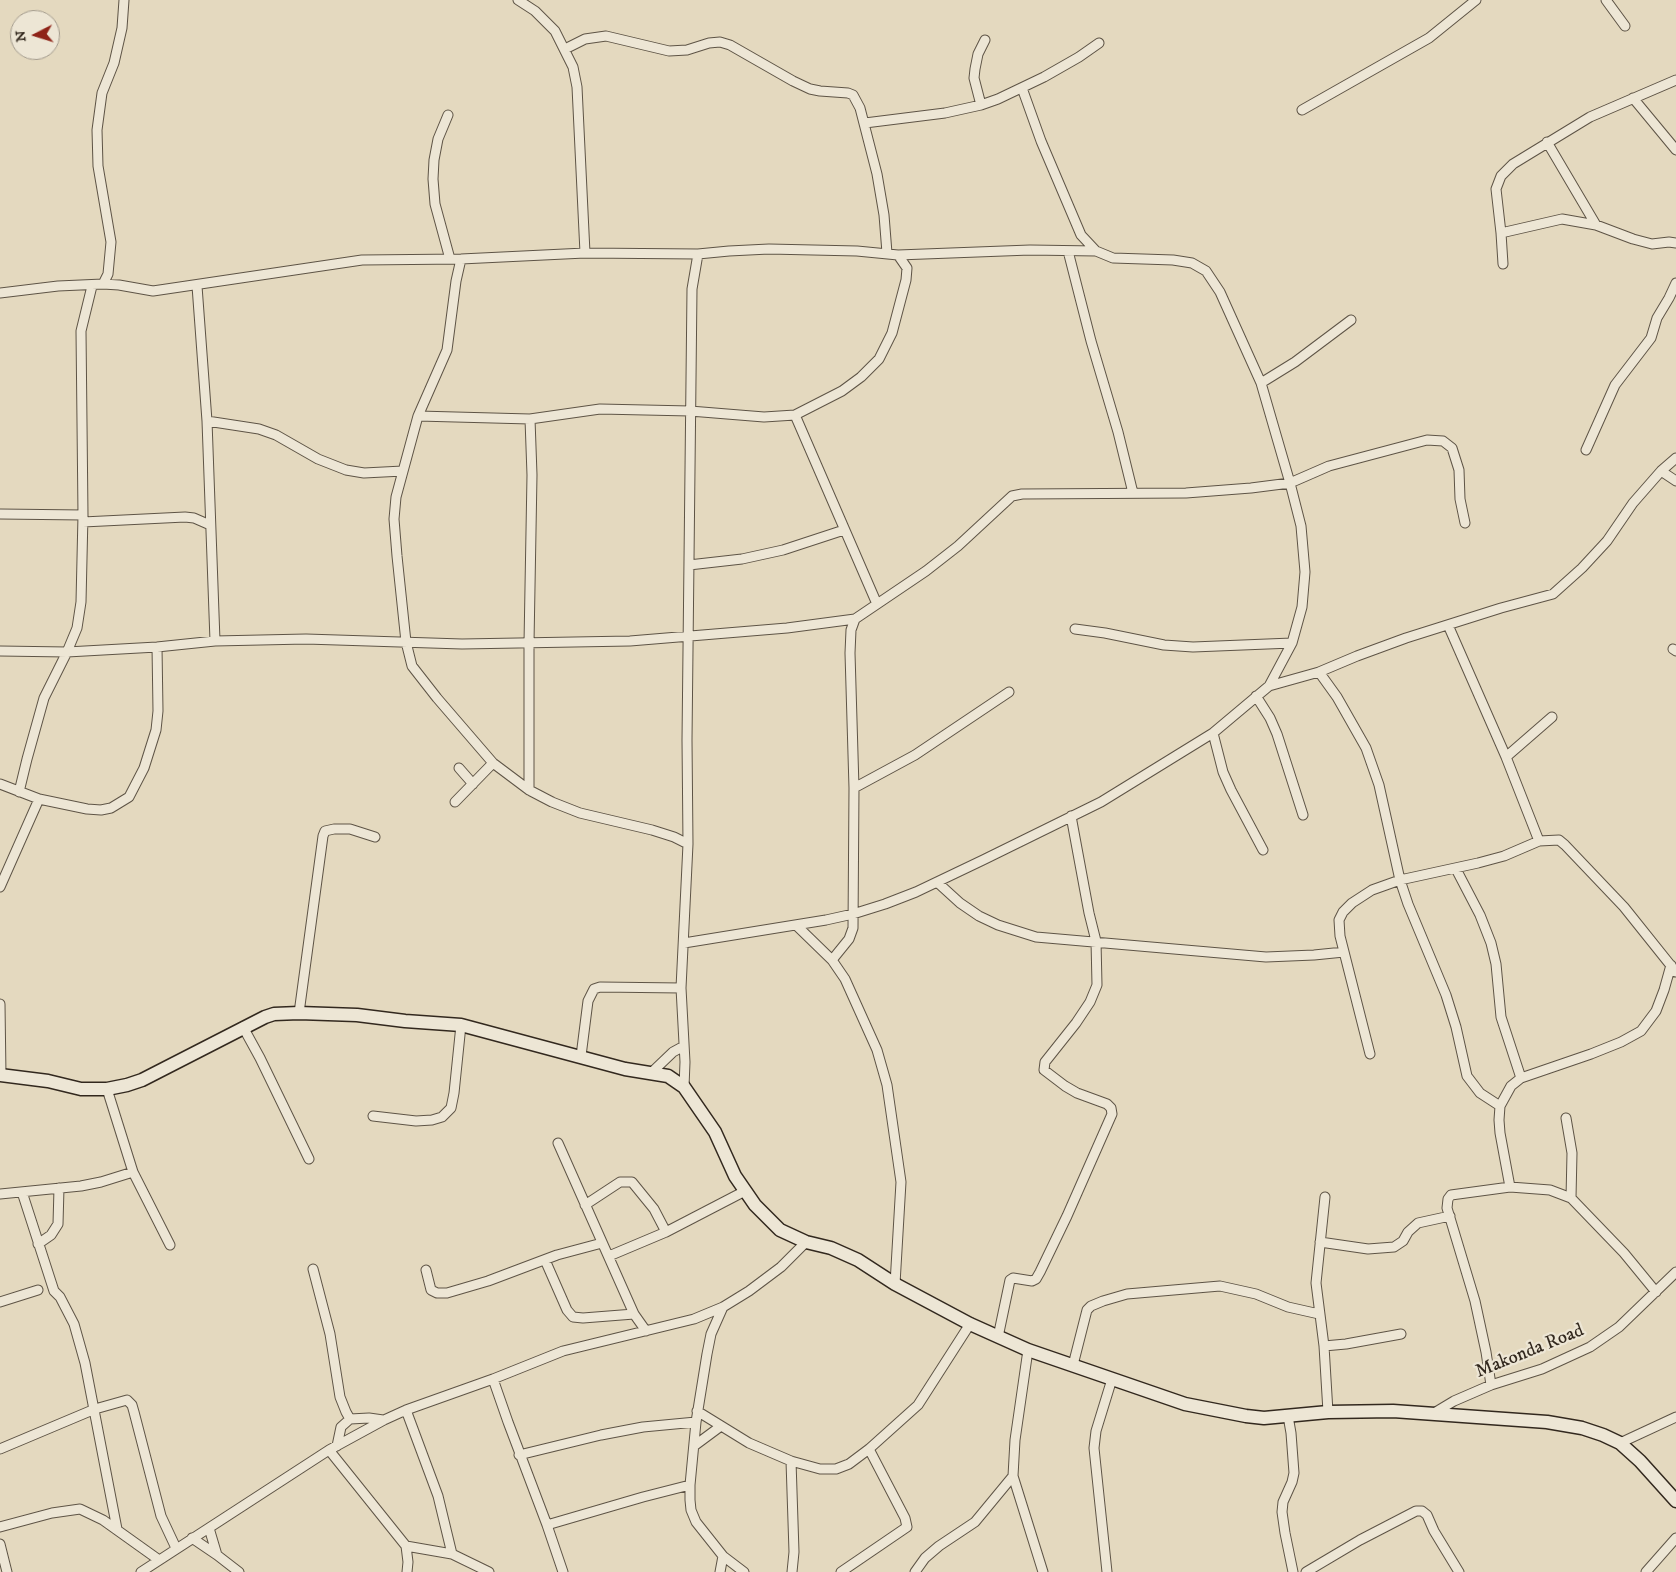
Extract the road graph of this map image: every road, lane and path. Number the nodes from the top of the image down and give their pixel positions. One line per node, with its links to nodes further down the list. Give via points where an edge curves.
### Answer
1 (124, 0): 31 (street, via 122,28 114,63 102,93 97,130 98,166 111,242 108,274)
2 (518, 0): 8 (street, via 555,31)
3 (1476, 0): 13 (street, via 1429,38)
4 (1606, 0): 5 (street)
5 (1625, 26)
6 (985, 40): 12 (street, via 978,54 974,78)
7 (1100, 43): 10 (street)
8 (565, 49): 15 (street, via 585,39 606,36 669,51 725,43 810,89 853,95); 23 (street, via 577,87)
9 (1676, 80): 11 (street)
10 (1022, 88): 12 (street); 22 (street, via 1081,235)
11 (1632, 98): 16 (street); 17 (street)
12 (981, 105): 15 (street)
13 (1302, 110)
14 (448, 115): 27 (street, via 438,139 433,179 435,204)
15 (865, 123): 24 (street, via 884,215)
16 (1547, 142): 18 (street); 19 (street, via 1513,164 1502,176 1496,189)
17 (1676, 150)
18 (1596, 225): 19 (street, via 1562,219); 20 (street, via 1652,244)
19 (1501, 233): 29 (street)
20 (1676, 243)
21 (1068, 251): 22 (street); 26 (street); 48 (street)
22 (1096, 251): 36 (street, via 1113,258 1192,263 1206,271 1220,292)
23 (585, 253): 25 (street); 28 (street)
24 (887, 253): 25 (street, via 769,249); 26 (street)
25 (698, 254): 37 (street, via 692,289)
26 (898, 255): 38 (street, via 907,268 906,280 892,333 879,359 842,391)
27 (450, 260): 28 (street); 33 (street, via 362,260)
28 (461, 260): 39 (street, via 446,350)
29 (1503, 264)
30 (1676, 283): 42 (street, via 1657,318 1651,338 1615,385)
31 (103, 284): 32 (street); 33 (street, via 154,291)
32 (92, 286): 34 (street, via 58,286); 50 (street, via 81,330)
33 (198, 286): 41 (street)
34 (0, 293)
35 (1351, 320): 36 (street)
36 (1261, 383): 47 (street)
37 (690, 412): 38 (street, via 764,417); 40 (street, via 600,409); 54 (street)
38 (795, 415): 53 (street)
39 (418, 416): 40 (street); 44 (street)
40 (530, 419): 62 (street)
41 (206, 421): 44 (street, via 260,428 346,470 364,473); 52 (street)
42 (1586, 450)
43 (1676, 458): 45 (street)
44 (403, 471): 61 (street, via 394,519)
45 (1661, 471): 46 (street); 57 (street, via 1633,503 1607,541 1553,594)
46 (1676, 481)
47 (1290, 483): 48 (street, via 1186,493); 51 (street, via 1337,464 1427,440 1443,441 1452,448 1459,470); 63 (street, via 1301,526 1305,572 1302,607)
48 (1133, 494): 55 (street, via 1012,496 952,551)
49 (0, 514): 50 (street)
50 (83, 518): 52 (street, via 185,517); 66 (street, via 81,602 77,628)
51 (1465, 522)
52 (210, 525): 60 (street)
53 (844, 530): 54 (street, via 783,550); 55 (street)
54 (689, 565): 59 (street)
55 (877, 604): 56 (street)
56 (855, 619): 59 (street); 78 (street, via 850,653)
57 (1448, 625): 67 (street); 73 (street)
58 (1074, 630): 63 (street, via 1193,647)
59 (689, 636): 62 (street, via 630,642); 87 (street)
60 (215, 641): 61 (street); 64 (street)
61 (406, 642): 62 (street); 74 (street, via 418,676)
62 (529, 643): 79 (street)
63 (1292, 643): 68 (street)
64 (157, 647): 66 (street); 81 (street, via 156,730 144,768 129,797 101,810)
65 (0, 651): 66 (street)
66 (67, 652): 80 (street, via 44,698)
67 (1319, 672): 68 (street); 90 (street, via 1366,748 1379,785)
68 (1268, 686): 70 (street)
69 (1008, 692): 78 (street, via 915,755)
70 (1256, 696): 72 (street); 83 (street, via 1277,734)
71 (1552, 717): 73 (street)
72 (1213, 732): 84 (street, via 1101,802); 88 (street, via 1223,772)
73 (1506, 757): 86 (street)
74 (493, 763): 77 (street); 79 (street)
75 (459, 768): 77 (street)
76 (0, 784): 80 (street)
77 (473, 784): 82 (street)
78 (854, 788): 93 (street)
79 (529, 790): 87 (street, via 580,813 652,830)
80 (19, 792): 81 (street)
81 (39, 799): 92 (street)
82 (455, 802)
83 (1303, 815)
84 (1071, 816): 91 (street); 95 (street)
85 (375, 837): 102 (street, via 350,829 325,831)
86 (1539, 841): 89 (street, via 1504,856); 99 (street, via 1559,840 1565,845 1624,907)
87 (688, 844): 96 (street)
88 (1263, 850)
89 (1456, 869): 90 (street); 110 (street, via 1480,915 1490,943 1496,964 1501,1016)
90 (1400, 880): 97 (street, via 1372,890 1343,912 1339,928); 113 (street, via 1446,995 1466,1076 1480,1093)
91 (937, 882): 93 (street); 95 (street, via 960,903 998,925 1036,937)
92 (0, 887)
93 (853, 914): 94 (street); 98 (street, via 849,939)
94 (796, 925): 96 (street); 98 (street)
95 (1096, 941): 97 (street, via 1266,957); 149 (street, via 1097,985 1076,1023 1045,1062 1044,1070 1065,1086 1107,1104 1112,1114 1036,1279 1010,1280)
96 (684, 943): 100 (street)
97 (1344, 952): 106 (street)
98 (832, 960): 139 (street, via 845,979 877,1050 887,1085 901,1182)
99 (1674, 968): 110 (street, via 1656,1012 1641,1031 1591,1054)
100 (681, 988): 105 (street); 107 (street, via 600,987 594,990 588,1001)
101 (0, 1004): 109 (street)
102 (299, 1013): 103 (street); 104 (street, via 274,1014)
103 (461, 1025): 107 (street); 114 (street, via 454,1093 450,1108 442,1117 416,1121)
104 (243, 1028): 112 (street, via 142,1080); 117 (street)
105 (684, 1046): 108 (street); 111 (street)
106 (1370, 1054)
107 (581, 1056): 108 (street)
108 (650, 1074): 111 (street, via 668,1076)
109 (0, 1075): 112 (street, via 81,1089)
110 (1521, 1078): 113 (street, via 1511,1086)
111 (684, 1087): 121 (street, via 715,1132 728,1164)
112 (107, 1089): 118 (street)
113 (1500, 1106): 119 (street, via 1500,1133)
114 (373, 1116)
115 (1566, 1118): 125 (street, via 1572,1153)
116 (558, 1143): 126 (street)
117 (309, 1158)
118 (133, 1172): 120 (street, via 101,1182); 133 (street)
119 (1510, 1187): 125 (street, via 1550,1190); 127 (street, via 1451,1195 1447,1203)
120 (59, 1188): 122 (street); 132 (street, via 58,1224 51,1235)
121 (746, 1191): 128 (street); 129 (street, via 766,1218 780,1230)
122 (22, 1192): 123 (street); 132 (street)
123 (0, 1194)
124 (1325, 1197): 130 (street)
125 (1571, 1198): 141 (street)
126 (585, 1205): 128 (street, via 620,1182 632,1182 654,1209); 131 (street)
127 (1450, 1216): 130 (street, via 1418,1223 1394,1247 1368,1249); 155 (street, via 1475,1301)
128 (666, 1232): 134 (street)
129 (806, 1242): 139 (street, via 831,1248 858,1260); 143 (street, via 781,1267)
130 (1320, 1242): 145 (street, via 1316,1283)
131 (602, 1243): 134 (street); 135 (street)
132 (38, 1244): 156 (street, via 54,1291 74,1324)
133 (170, 1245)
134 (608, 1256): 144 (street)
135 (545, 1260): 137 (street, via 463,1289 436,1294 431,1290); 144 (street, via 573,1317)
136 (313, 1269): 163 (street, via 330,1334 340,1397)
137 (426, 1270)
138 (1676, 1272): 141 (street, Makonda Road)
139 (895, 1284): 146 (street)
140 (38, 1290): 142 (street)
141 (1656, 1292): 155 (street, Makonda Road, via 1619,1327 1590,1347 1533,1372)
142 (0, 1302)
143 (722, 1307): 147 (street, via 694,1319); 158 (street, via 711,1334)
144 (634, 1314): 147 (street)
145 (1319, 1314): 150 (street); 152 (street, via 1220,1286 1127,1294 1087,1310)
146 (970, 1324): 149 (street); 171 (street, via 918,1405)
147 (646, 1331): 153 (street, via 563,1351)
148 (1401, 1334): 150 (street)
149 (998, 1337): 151 (street)
150 (1324, 1346): 159 (street)
151 (1028, 1350): 152 (street); 174 (street, via 1015,1440)
152 (1073, 1365): 154 (street)
153 (493, 1379): 157 (street); 172 (street)
154 (1112, 1379): 161 (street, via 1185,1404 1246,1416); 202 (street, via 1094,1448)
155 (1491, 1385): 160 (street, Makonda Road)
156 (95, 1409): 170 (street); 180 (street); 185 (street, via 127,1400 132,1405 161,1516)
157 (406, 1410): 164 (street); 187 (street, via 438,1496)
158 (697, 1411): 165 (street); 166 (street)
159 (1328, 1412): 160 (street); 161 (street)
160 (1434, 1413): 167 (street, via 1560,1423)
161 (1288, 1416): 203 (street, via 1294,1472 1282,1512)
162 (1676, 1417): 167 (street)
163 (350, 1419): 164 (street); 169 (street, via 341,1427)
164 (384, 1420): 169 (street)
165 (696, 1422): 168 (street); 172 (street, via 627,1430)
166 (721, 1426): 168 (street); 173 (street, via 749,1443)
167 (1620, 1443): 176 (street)
168 (694, 1446): 175 (street)
169 (333, 1448): 179 (street); 184 (street)
170 (0, 1449)
171 (869, 1450): 173 (street, via 836,1469 820,1469); 199 (street, via 907,1527)
172 (519, 1454): 177 (street)
173 (791, 1461): 198 (street)
174 (1014, 1476): 200 (street, via 976,1522 939,1546); 201 (street)
175 (690, 1485): 177 (street); 188 (street, via 691,1510 696,1522)
176 (1676, 1501)
177 (547, 1525): 195 (street)
178 (0, 1527): 180 (street, via 80,1509)
179 (209, 1528): 181 (street); 186 (street)
180 (117, 1529): 189 (street)
181 (192, 1538): 185 (street); 186 (street)
182 (1676, 1538): 206 (street)
183 (0, 1544): 190 (street)
184 (406, 1546): 187 (street); 193 (street)
185 (176, 1548): 189 (street)
186 (218, 1554): 192 (street)
187 (452, 1554): 194 (street)
188 (723, 1556): 196 (street); 197 (street)
189 (159, 1560): 191 (street)
190 (7, 1572)
191 (141, 1572)
192 (239, 1572)
193 (406, 1572)
194 (489, 1572)
195 (563, 1572)
196 (720, 1572)
197 (744, 1572)
198 (792, 1572)
199 (841, 1572)
200 (915, 1572)
201 (1043, 1572)
202 (1107, 1572)
203 (1293, 1572)
204 (1306, 1572): 205 (street, via 1360,1540 1416,1511 1422,1511)
205 (1459, 1572)
206 (1646, 1572)

